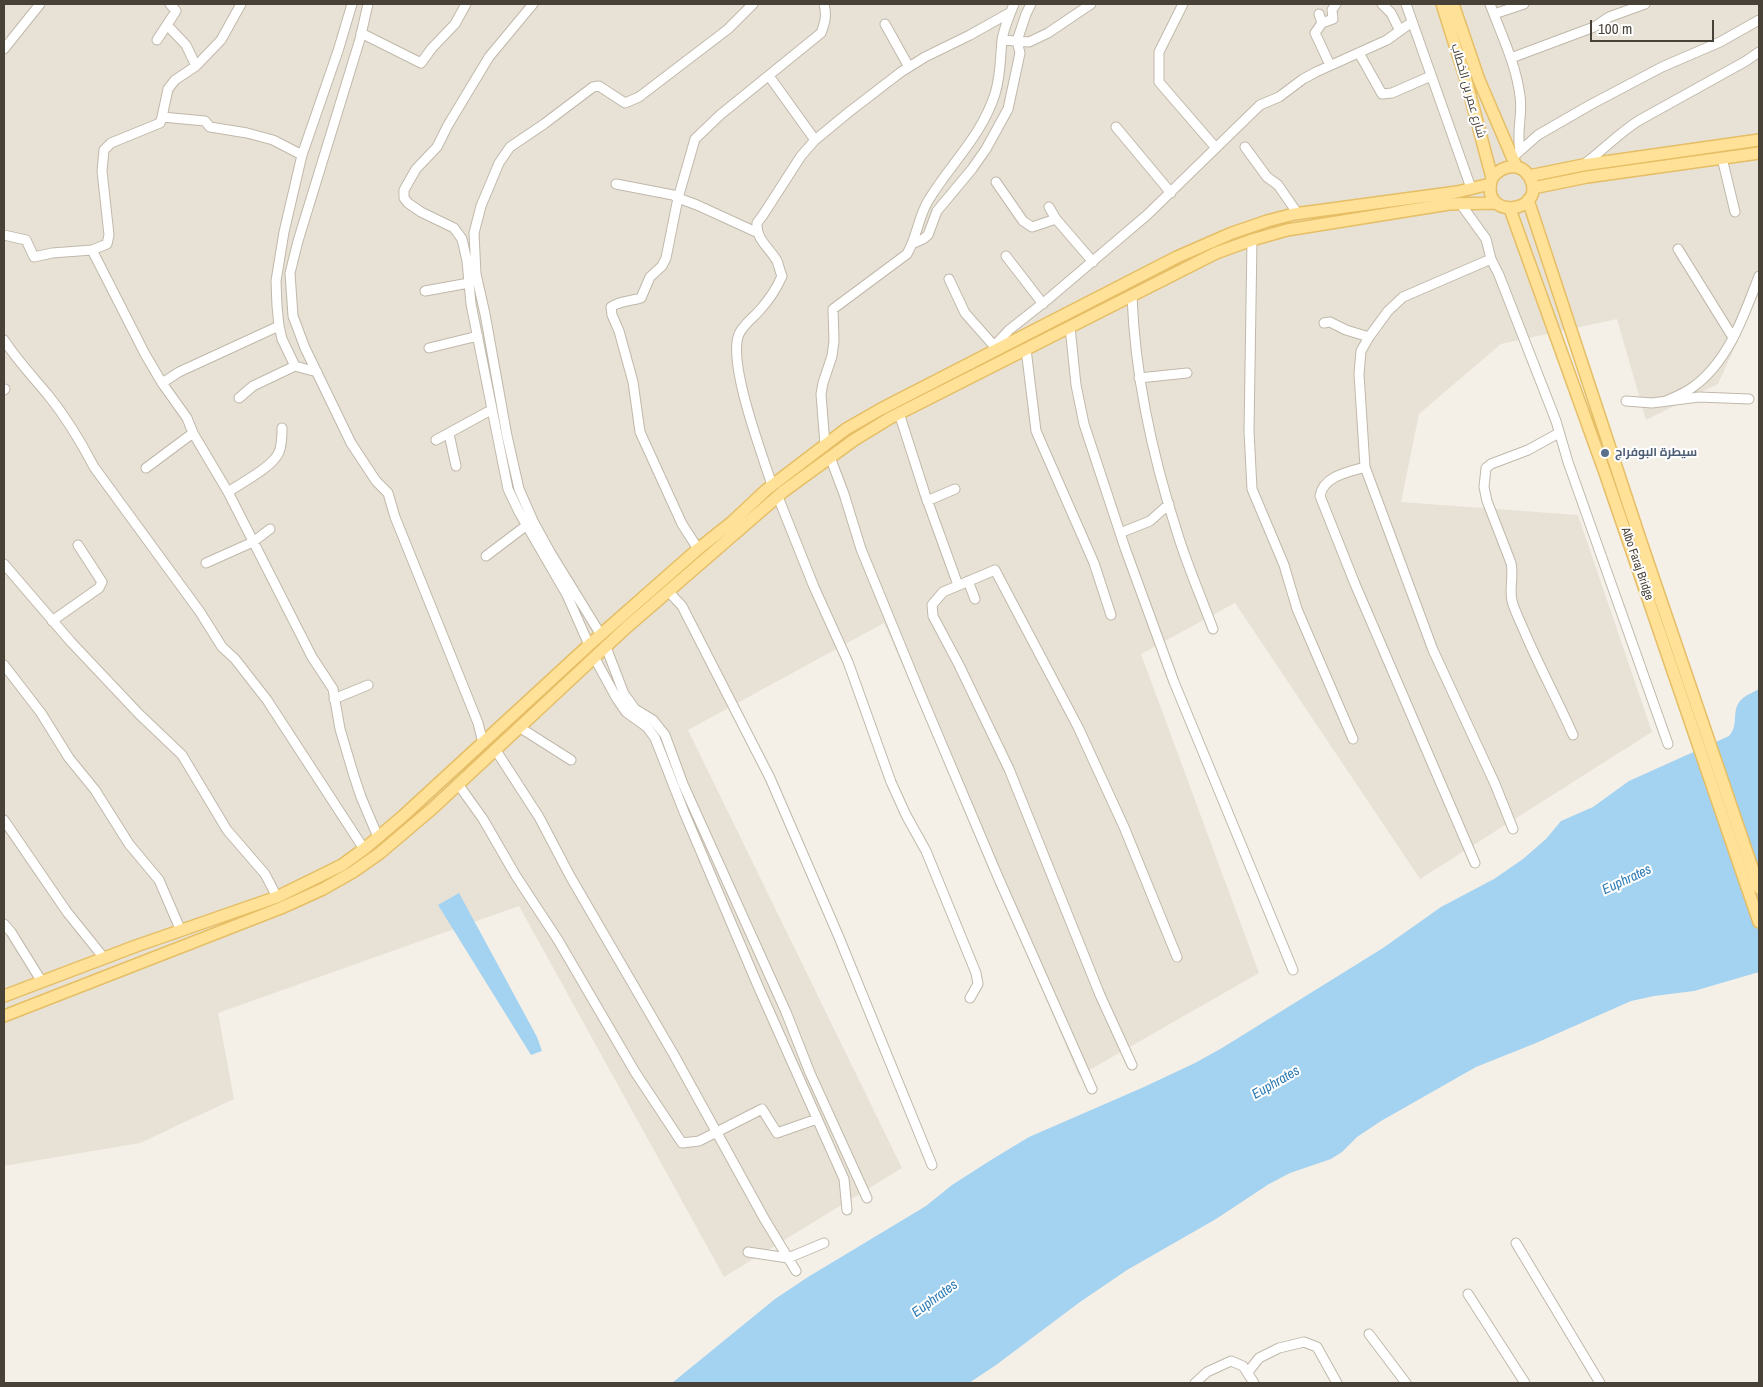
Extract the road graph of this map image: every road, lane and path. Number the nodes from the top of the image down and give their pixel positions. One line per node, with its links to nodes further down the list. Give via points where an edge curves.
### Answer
1 (40, 4): 32 (street)
2 (170, 4): 26 (street, via 176,11)
3 (241, 4): 37 (street, via 221,40)
4 (352, 4): 50 (street)
5 (368, 4): 28 (street)
6 (466, 4): 28 (street, via 455,24 420,63)
7 (533, 4): 83 (street, via 489,57 437,147 416,169 404,190 408,203 454,228 462,239)
8 (753, 4): 143 (street, via 728,29 639,97 625,103 599,86 593,87 510,147 499,163 474,233 476,274 519,489 550,552)
9 (824, 4): 39 (street, via 826,22 821,33)
10 (1031, 4): 31 (street)
11 (1091, 4): 31 (street, via 1048,34 1029,42)
12 (1183, 4): 48 (street, via 1158,52 1159,82)
13 (1336, 4): 36 (street, via 1332,19 1320,18 1315,33)
14 (1382, 4): 27 (street)
15 (1406, 4): 24 (street)
16 (1442, 4): 57 (main road, شارع عمر بن الخطاب, via 1466,80)
17 (1453, 4): 51 (main road, شارع عمر بن الخطاب, via 1479,80)
18 (1490, 4): 22 (street)
19 (1524, 4): 22 (street)
20 (1645, 4): 35 (street)
21 (1012, 8): 30 (street); 38 (street, via 970,35)
22 (1494, 14): 35 (street)
23 (1759, 20): 51 (street, via 1590,105 1538,135)
24 (1412, 22): 27 (street); 40 (street)
25 (885, 24): 38 (street)
26 (167, 25): 29 (street); 37 (street, via 186,45)
27 (1400, 31): 34 (street)
28 (361, 33): 99 (street, via 290,273 293,316)
29 (156, 40)
30 (1002, 40): 31 (street); 41 (street, via 1002,62)
31 (1017, 41): 42 (street, via 1020,54)
32 (4, 49)
33 (1759, 52): 53 (street, via 1638,120)
34 (1360, 53): 36 (street); 40 (street, via 1382,94)
35 (1511, 58): 51 (street, via 1521,98)
36 (1330, 65): 48 (street, via 1260,105)
37 (196, 66): 43 (street, via 175,80 168,89)
38 (909, 67): 45 (street)
39 (768, 76): 45 (street); 63 (street, via 695,139)
40 (1430, 76): 60 (street)
41 (991, 104): 42 (street); 54 (street, via 971,143)
42 (1008, 109): 56 (street, via 986,149)
43 (162, 117): 50 (street, via 205,121 210,127 273,140); 77 (street, via 160,123 111,143 104,150 102,171 108,244)
44 (1116, 127): 62 (street)
45 (815, 140): 72 (street, via 757,223)
46 (1759, 140): 53 (main road)
47 (1245, 147): 70 (street)
48 (1216, 148): 62 (street)
49 (1759, 153): 52 (main road)
50 (302, 155): 88 (street, via 276,281)
51 (1516, 158): 55 (main road); 57 (main road)
52 (1722, 158): 61 (main road); 69 (street)
53 (1583, 165): 55 (main road)
54 (952, 166): 56 (street); 75 (street, via 926,203)
55 (1529, 176): 61 (main road)
56 (962, 181): 75 (street, via 938,211 928,235)
57 (1491, 181): 60 (main road); 66 (main road, via 1490,190)
58 (996, 182): 71 (street, via 1023,220 1032,227)
59 (616, 184): 63 (street)
60 (1471, 188): 70 (main road)
61 (1533, 188): 64 (main road)
62 (1171, 193): 80 (street)
63 (678, 198): 72 (street); 131 (street, via 662,266 650,277 641,298 611,307 633,382 640,432 682,524)
64 (1528, 200): 68 (main road); 139 (main road, Albo Faraj Bridge)
65 (1460, 203): 66 (main road); 74 (main road, via 1287,230); 79 (street, via 1486,239)
66 (1496, 203): 68 (main road)
67 (1049, 207): 71 (street)
68 (1510, 209): 139 (main road, Albo Faraj Bridge)
69 (1735, 212)
70 (1298, 214): 95 (main road, via 1267,221 1177,257)
71 (1056, 218): 80 (street)
72 (756, 232): 120 (street, via 777,261 782,276 776,291 744,326 736,349 748,409)
73 (4, 235): 77 (street, via 26,240 34,257)
74 (1252, 240): 85 (main road, via 1216,254); 152 (street, via 1249,431 1252,489 1284,565 1297,609)
75 (912, 244): 115 (street, via 906,254 833,309 834,341 822,394)
76 (1678, 249): 91 (street)
77 (92, 250): 103 (street)
78 (1006, 256): 86 (street)
79 (1491, 259): 92 (street, via 1403,297); 112 (street)
80 (1093, 262): 86 (street)
81 (1759, 276): 91 (street)
82 (949, 279): 95 (street, via 965,313)
83 (469, 283): 84 (street); 90 (street)
84 (425, 291)
85 (1132, 296): 89 (main road); 101 (street)
86 (1043, 304): 95 (street, via 1009,330)
87 (1324, 323): 92 (street, via 1330,322)
88 (279, 326): 97 (street); 103 (street)
89 (1070, 327): 96 (main road); 128 (street, via 1084,424)
90 (478, 336): 94 (street); 108 (street)
91 (1732, 336): 106 (street, via 1722,358 1709,372 1693,387)
92 (1369, 337): 118 (street, via 1361,351 1359,374)
93 (4, 340): 161 (street, via 49,396 94,467 222,647 267,700)
94 (429, 348)
95 (994, 349): 98 (main road)
96 (1026, 349): 102 (main road); 140 (street, via 1036,431 1094,563)
97 (295, 366): 99 (street); 104 (street, via 254,386)
98 (957, 370): 102 (main road); 115 (main road, via 853,425)
99 (317, 372): 153 (street, via 351,443 376,481 388,493)
100 (1186, 372): 101 (street)
101 (1139, 378): 125 (street, via 1155,456)
102 (963, 381): 109 (main road)
103 (162, 383): 111 (street, via 187,418)
104 (239, 398)
105 (1749, 399): 106 (street, via 1699,397)
106 (1666, 401): 107 (street)
107 (1626, 402)
108 (491, 410): 113 (street); 126 (street, via 508,489)
109 (899, 413): 116 (main road); 124 (street)
110 (282, 428): 122 (street, via 278,453 271,462)
111 (193, 433): 119 (street); 122 (street)
112 (1559, 433): 151 (street, via 1528,450 1491,464 1486,468 1484,487 1511,563 1512,603); 154 (street)
113 (449, 434): 114 (street); 117 (street)
114 (436, 440)
115 (826, 445): 120 (main road)
116 (830, 457): 123 (main road); 178 (street, via 861,549 911,670)
117 (456, 466)
118 (1365, 467): 159 (street, via 1433,650); 162 (street, via 1337,476 1321,488 1320,496)
119 (146, 468)
120 (772, 485): 131 (main road)
121 (955, 489): 124 (street)
122 (228, 492): 129 (street)
123 (778, 497): 136 (main road); 175 (street, via 848,662 891,782 926,851 976,973 978,984)
124 (927, 501): 137 (street)
125 (1169, 504): 128 (street, via 1150,520); 142 (street)
126 (527, 525): 132 (street); 144 (street, via 567,595)
127 (270, 529): 129 (street)
128 (1120, 533): 172 (street, via 1174,682)
129 (253, 542): 133 (street); 149 (street, via 312,657 333,690)
130 (78, 546): 141 (street, via 102,582 99,588)
131 (698, 549): 136 (main road)
132 (486, 556)
133 (206, 563)
134 (4, 564): 141 (street)
135 (968, 581): 137 (street); 138 (street); 169 (street, via 995,570 1082,736 1124,827)
136 (671, 584): 143 (main road); 145 (main road); 181 (street, via 770,778)
137 (958, 585): 177 (street, via 936,598 932,605 933,616 1009,769 1100,995)
138 (975, 599)
139 (1657, 604): 163 (main road, Albo Faraj Bridge); 165 (main road, Albo Faraj Bridge)
140 (1111, 615)
141 (52, 621): 164 (street, via 182,756 227,830 265,874)
142 (1213, 629)
143 (601, 635): 144 (main road)
144 (589, 645): 153 (main road)
145 (606, 647): 146 (main road); 182 (street, via 624,694 665,735 683,784)
146 (594, 657): 150 (main road); 179 (street, via 626,712 647,727 655,738)
147 (4, 665): 167 (street, via 95,790 129,844 159,880)
148 (368, 685): 149 (street)
149 (334, 699): 160 (street, via 360,797)
150 (519, 727): 155 (main road); 156 (street)
151 (1573, 735)
152 (1353, 739)
153 (483, 743): 160 (main road)
154 (1668, 744)
155 (495, 749): 157 (main road); 180 (street, via 539,817)
156 (571, 760)
157 (458, 784): 171 (main road, via 380,853 323,889); 180 (street, via 483,819 682,1143 699,1142)
158 (4, 820): 170 (street, via 67,912)
159 (1513, 829)
160 (378, 837): 161 (main road)
161 (364, 849): 164 (main road, via 342,865)
162 (1475, 864)
163 (1759, 888)
164 (277, 897): 167 (main road)
165 (1759, 922)
166 (4, 924): 173 (street)
167 (181, 931): 168 (main road)
168 (136, 946): 170 (main road); 171 (main road)
169 (1177, 957)
170 (104, 958): 173 (main road)
171 (142, 963): 176 (main road)
172 (1293, 970)
173 (42, 982): 174 (main road)
174 (4, 996)
175 (970, 998)
176 (4, 1016)
177 (1132, 1065)
178 (1092, 1089)
179 (817, 1119): 180 (street, via 777,1133 762,1109); 183 (street, via 844,1179)
180 (716, 1132): 187 (street)
181 (932, 1165)
182 (867, 1198)
183 (847, 1210)
184 (824, 1243): 187 (street)
185 (1516, 1243): 197 (street)
186 (748, 1252): 187 (street)
187 (788, 1258): 188 (street)
188 (796, 1271)
189 (1468, 1294): 196 (street)
190 (1369, 1334): 195 (street)
191 (1248, 1372): 192 (street, via 1231,1361 1208,1372); 193 (street); 194 (street, via 1259,1358 1279,1348 1304,1342 1317,1347)
192 (1196, 1383)
193 (1254, 1383)
194 (1337, 1383)
195 (1406, 1383)
196 (1525, 1383)
197 (1600, 1383)

